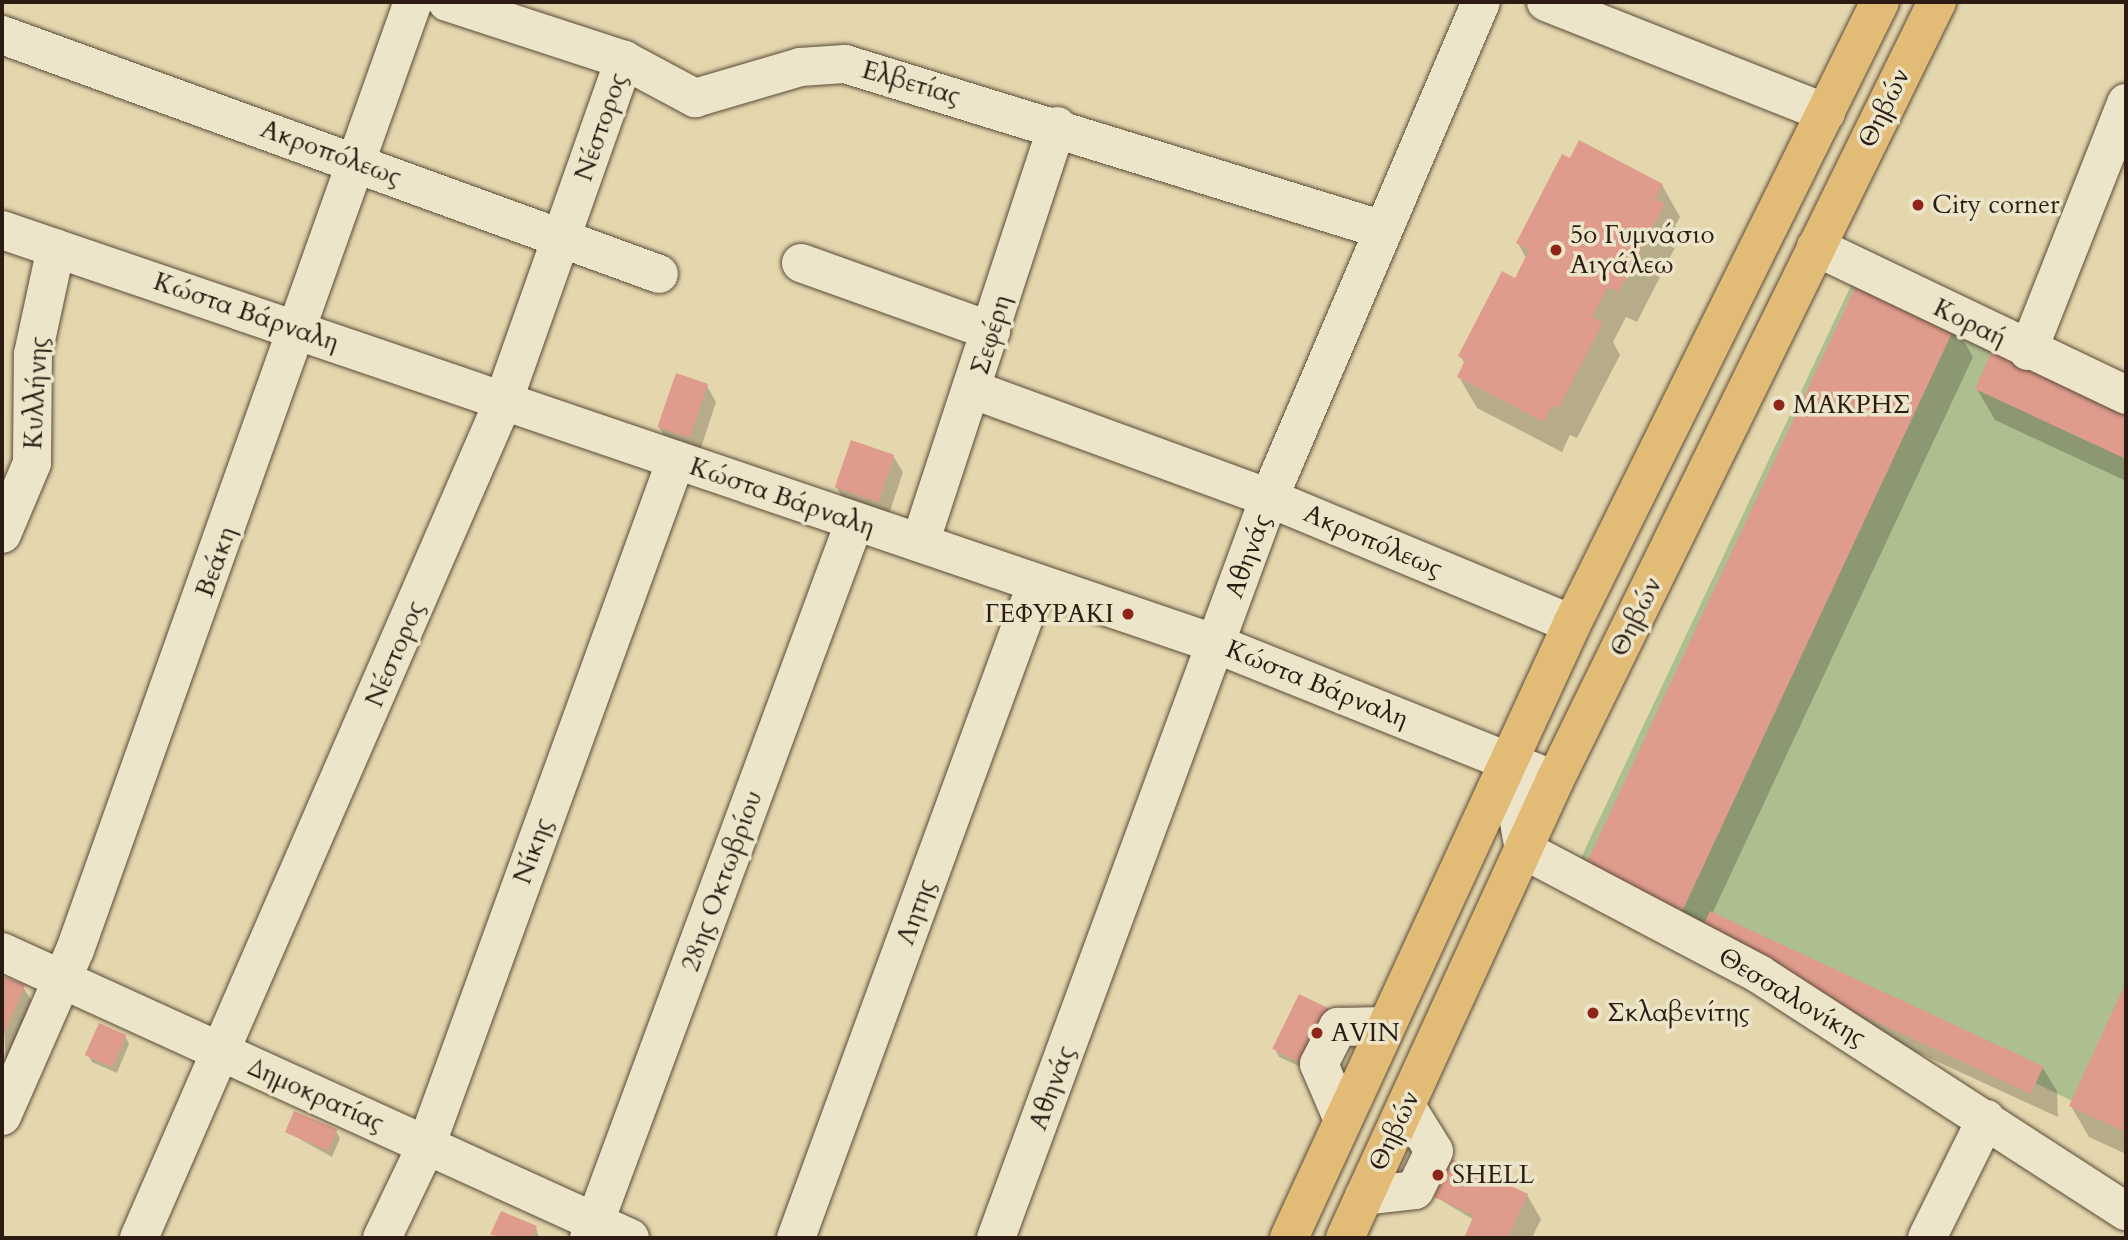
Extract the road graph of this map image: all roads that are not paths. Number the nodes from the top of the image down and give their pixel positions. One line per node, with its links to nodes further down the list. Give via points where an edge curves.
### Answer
1 (414, 2): 12 (street, Βεάκη)
2 (447, 2): 8 (street, Ελβετίας)
3 (1481, 2): 13 (street, Αθηνάς)
4 (1546, 2): 10 (street)
5 (1880, 2): 10 (main road, Θηβών)
6 (1937, 2): 16 (main road, Θηβών)
7 (2, 35): 12 (street, Ακροπόλεως)
8 (624, 60): 11 (street, Ελβετίας, via 695,98 800,67 845,64); 15 (street, Νέστορος)
9 (2126, 103): 22 (street)
10 (1826, 113): 32 (main road, Θηβών)
11 (1057, 126): 13 (street, Ελβετίας); 21 (street, Σεφέρη)
12 (356, 162): 15 (street, Ακροπόλεως); 20 (street, Βεάκη)
13 (1380, 229): 27 (street, Αθηνάς)
14 (2, 230): 17 (street, Κώστα Βάρναλη)
15 (563, 240): 19 (street, Ακροπόλεως); 25 (street, Νέστορος)
16 (1816, 247): 22 (street, Κοραή); 35 (main road, Θηβών)
17 (55, 248): 20 (street, Κώστα Βάρναλη); 29 (street, Κυλλήνης, via 33,354 32,463)
18 (801, 263): 21 (street)
19 (659, 274)
20 (301, 330): 25 (street, Κώστα Βάρναλη); 38 (street, Βεάκη)
21 (991, 331): 23 (street, Σεφέρη)
22 (2028, 351): 24 (street, Κοραή)
23 (974, 390): 27 (street, Ακροπόλεως); 30 (street, Σεφέρη)
24 (2126, 395)
25 (503, 402): 26 (street, Κώστα Βάρναλη); 39 (street, Νέστορος)
26 (676, 460): 28 (street, Κώστα Βάρναλη); 42 (street, Νίκης)
27 (1269, 498): 32 (street, Ακροπόλεως); 33 (street, Αθηνάς)
28 (854, 523): 30 (street, Κώστα Βάρναλη); 44 (street, 28ης Οκτωβρίου)
29 (2, 534)
30 (920, 543): 31 (street, Κώστα Βάρναλη)
31 (1036, 585): 33 (street, Κώστα Βάρναλη); 47 (street, Λητης)
32 (1572, 624): 34 (main road, Θηβών)
33 (1216, 644): 34 (street, Κώστα Βάρναλη); 48 (street, Αθηνάς)
34 (1508, 761): 35 (street, Κώστα Βάρναλη); 36 (street); 49 (main road, Θηβών)
35 (1555, 780): 36 (main road, Θηβών)
36 (1524, 850): 41 (street, Θεσσαλονίκης, via 1759,974); 50 (main road, Θηβών)
37 (2, 952): 38 (street, Δημοκρατίας)
38 (63, 980): 39 (street, Δημοκρατίας); 40 (street, Βεάκη)
39 (223, 1053): 42 (street, Δημοκρατίας); 45 (street, Νέστορος)
40 (2, 1116)
41 (1986, 1119): 43 (street, Θεσσαλονίκης); 51 (street)
42 (426, 1146): 44 (street, Δημοκρατίας); 46 (street, Νίκης)
43 (2126, 1211)
44 (605, 1233)
45 (139, 1238)
46 (382, 1238)
47 (796, 1238)
48 (996, 1238)
49 (1289, 1238)
50 (1345, 1238)
51 (1927, 1238)

